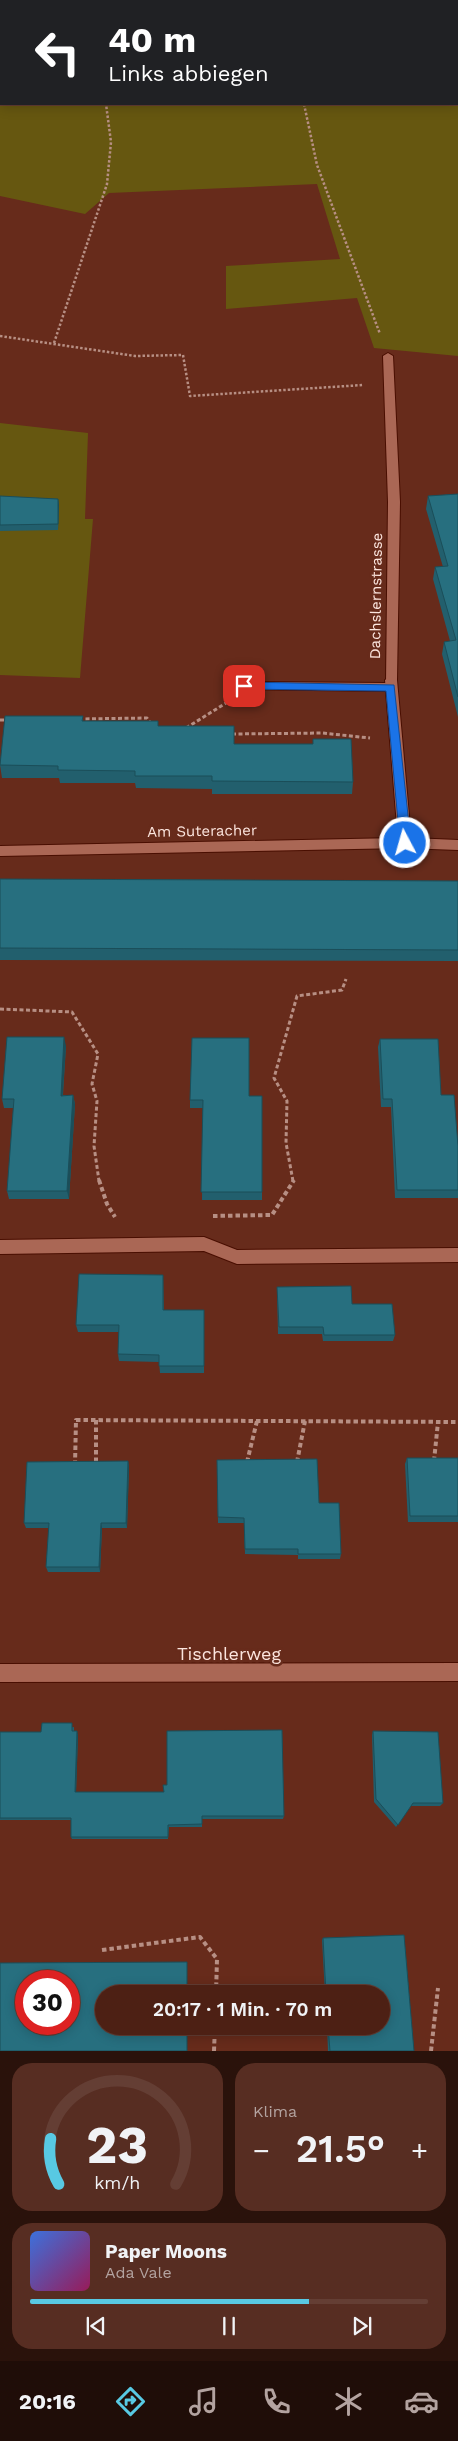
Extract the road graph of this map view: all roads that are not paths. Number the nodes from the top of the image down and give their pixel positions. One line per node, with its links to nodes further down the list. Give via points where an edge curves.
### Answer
1 (388, 356): 2 (street, Dachslernstrasse, via 394,502)
2 (391, 684): 3 (street); 4 (street, Dachslernstrasse)
3 (250, 686)
4 (405, 843): 5 (street); 6 (street, Am Suteracher)
5 (458, 846)
6 (0, 851)
7 (0, 1247): 8 (street, via 204,1244 237,1257)
8 (458, 1255)
9 (458, 1672): 10 (street, Tischlerweg)
10 (0, 1673)

